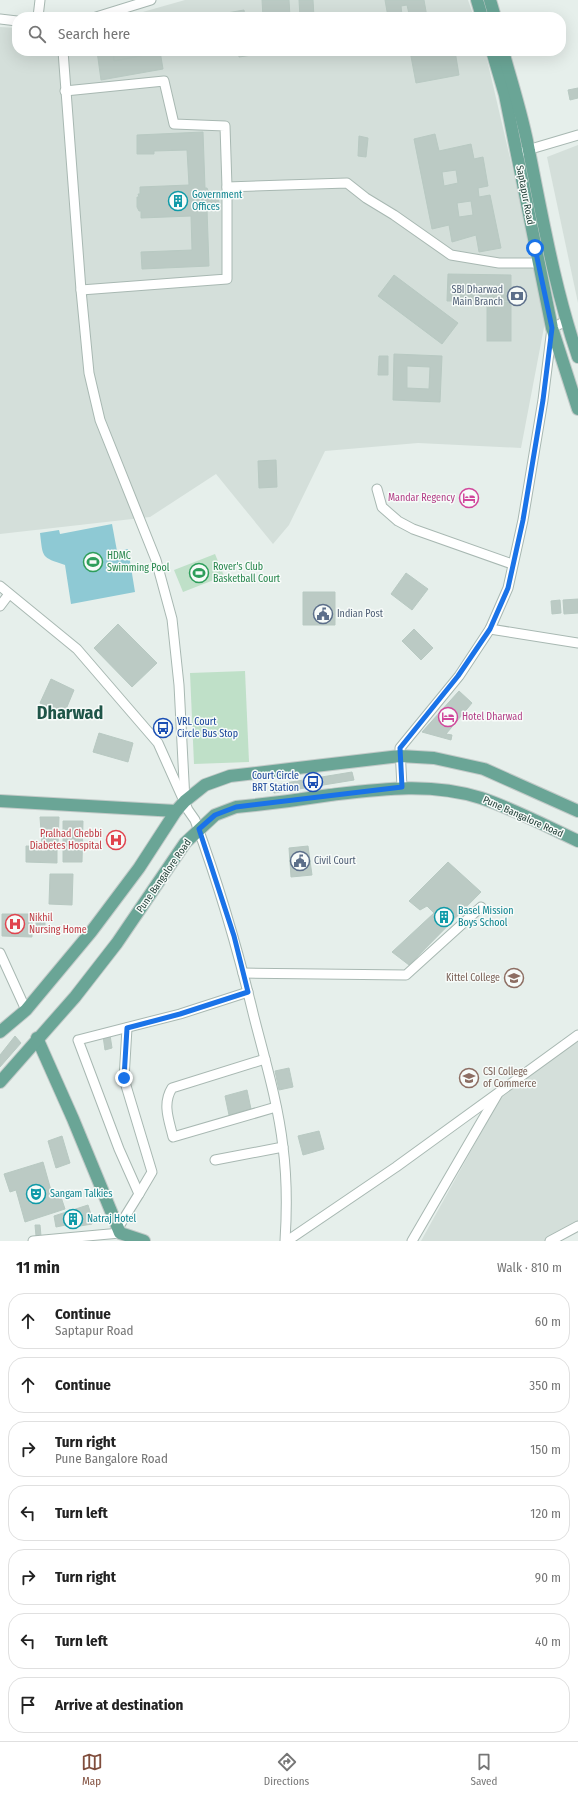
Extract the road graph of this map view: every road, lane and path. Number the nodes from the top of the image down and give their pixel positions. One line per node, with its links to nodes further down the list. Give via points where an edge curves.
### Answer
1 (40, 0): 5 (street)
2 (152, 0): 6 (street)
3 (478, 0): 7 (main road)
4 (490, 0): 8 (main road)
5 (39, 12)
6 (112, 12)
7 (481, 12)
8 (494, 12)
9 (0, 19): 10 (street)
10 (12, 20)
11 (63, 56): 14 (street)
12 (493, 56): 17 (main road, Saptapur Road, via 505,95)
13 (505, 56): 16 (main road, Saptapur Road)
14 (65, 91): 18 (street, via 164,81 174,124 225,126); 20 (street)
15 (578, 135): 16 (street)
16 (529, 150): 17 (street); 21 (main road, Saptapur Road)
17 (516, 153): 19 (main road, Saptapur Road)
18 (227, 187): 19 (street, via 347,183 451,255 499,262); 20 (street, via 226,278)
19 (538, 263): 22 (main road, Saptapur Road)
20 (81, 290): 35 (street, via 89,373 100,420 156,560 172,619 179,684)
21 (566, 322): 22 (street); 23 (main road, Saptapur Road)
22 (552, 328): 24 (main road, Saptapur Road); 26 (street, via 540,422 523,520)
23 (578, 357)
24 (578, 409)
25 (378, 489): 26 (street, via 382,507 398,521 413,529)
26 (512, 564): 30 (street, via 508,588)
27 (0, 586): 28 (street)
28 (9, 594): 29 (street); 35 (street, via 78,649 158,743)
29 (0, 606)
30 (490, 629): 31 (street); 32 (street, via 458,676 400,748)
31 (578, 643)
32 (400, 756): 33 (street); 35 (main road, via 231,775 205,785); 37 (main road, via 434,758 484,769)
33 (402, 787): 38 (main road, Pune Bangalore Road, via 236,807 215,815); 39 (main road, Pune Bangalore Road, via 480,797)
34 (0, 801): 36 (main road)
35 (185, 801): 36 (main road); 38 (street)
36 (176, 811): 44 (main road, via 139,868 91,932)
37 (578, 811)
38 (199, 829): 42 (street, via 234,936); 48 (main road, Pune Bangalore Road, via 185,843 117,943 75,997)
39 (578, 841)
40 (481, 907): 42 (street, via 406,975)
41 (0, 953): 44 (street)
42 (243, 973): 43 (street)
43 (248, 992): 45 (street); 49 (street)
44 (26, 1010): 46 (main road)
45 (127, 1028): 55 (street, via 124,1078 152,1172); 55 (street, via 78,1040 116,1142)
46 (0, 1032)
47 (578, 1035): 51 (street)
48 (37, 1038): 50 (main road, Pune Bangalore Road); 57 (main road)
49 (265, 1059): 52 (street); 52 (street, via 172,1088 167,1095 166,1110 174,1137)
50 (0, 1082)
51 (499, 1092): 60 (street, via 396,1167); 61 (street)
52 (276, 1107): 53 (street)
53 (283, 1147): 54 (street); 60 (street, via 287,1206)
54 (215, 1160)
55 (139, 1194): 57 (street)
56 (578, 1226): 62 (street)
57 (119, 1230): 58 (street); 59 (main road)
58 (33, 1241)
59 (144, 1241)
60 (286, 1241)
61 (412, 1241)
62 (550, 1241)

